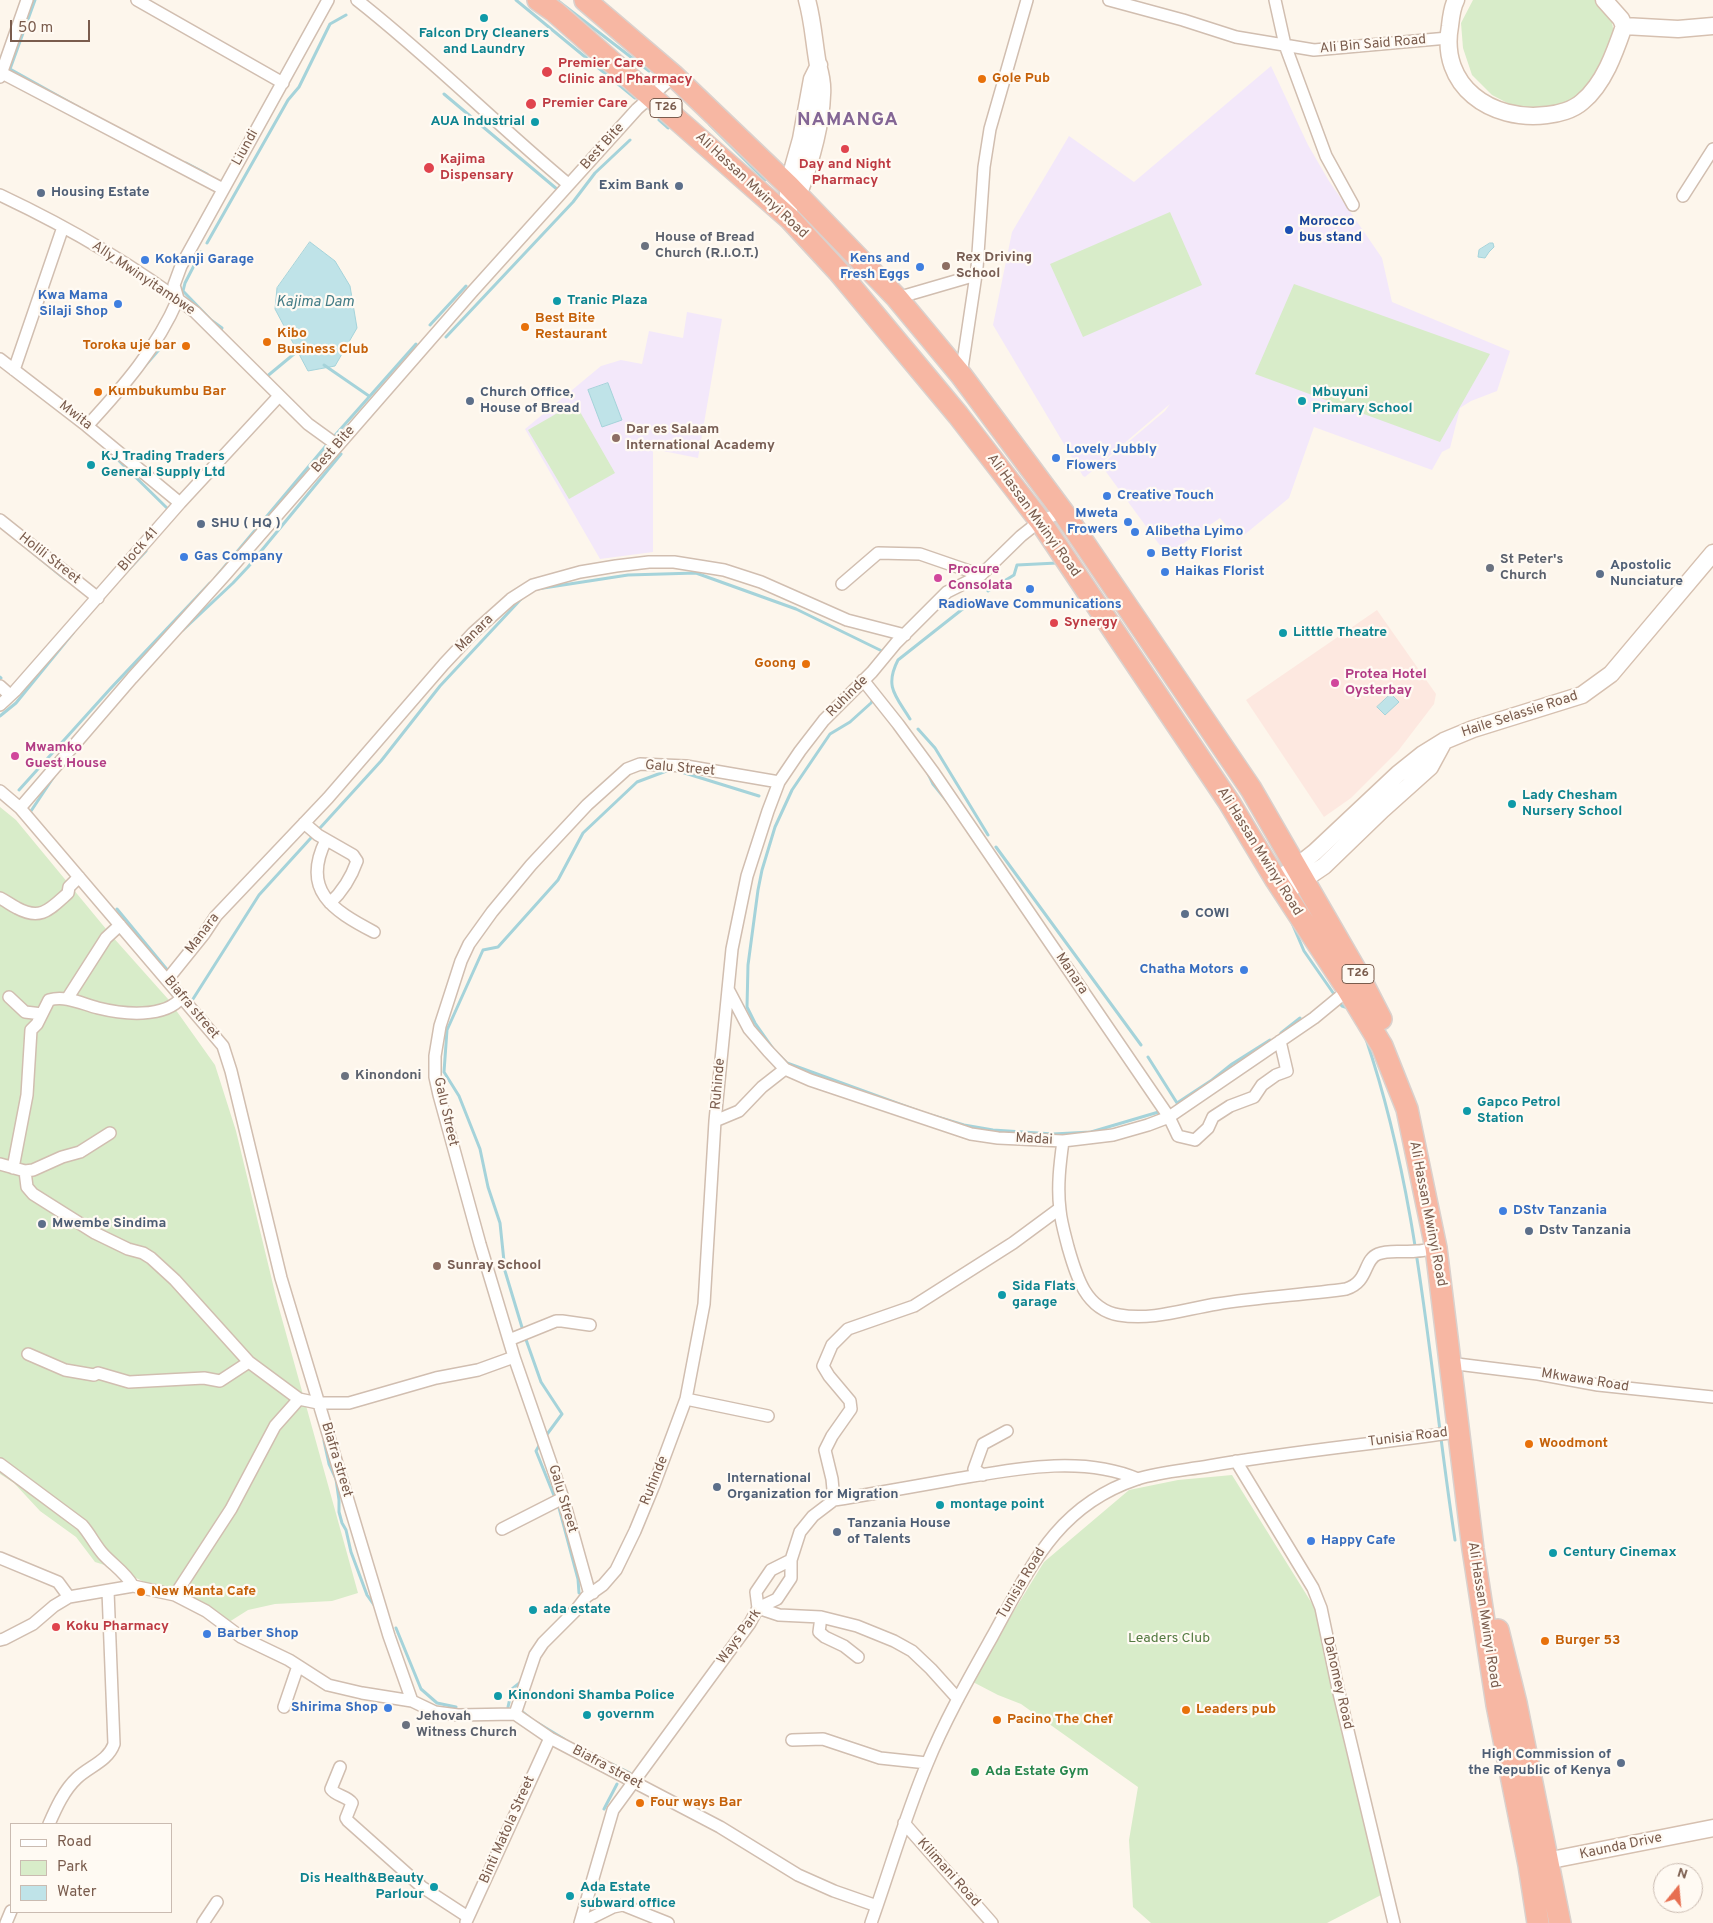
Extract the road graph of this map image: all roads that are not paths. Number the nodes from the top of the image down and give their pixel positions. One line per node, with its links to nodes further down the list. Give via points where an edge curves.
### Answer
1 (27, 0): 17 (street)
2 (136, 0): 19 (street)
3 (328, 0): 19 (street, Liundi, via 289,68)
4 (357, 0): 22 (street)
5 (538, 0): 20 (highway, Ali Hassan Mwinyi Road / T26)
6 (585, 0): 18 (highway, Ali Hassan Mwinyi Road / T26)
7 (807, 0): 24 (street, via 818,65 812,79)
8 (1027, 0): 30 (street, via 990,129)
9 (1109, 0): 16 (street, Ali Bin Said Road, via 1236,37)
10 (1275, 0): 16 (street)
11 (1456, 0): 15 (street)
12 (1604, 0): 13 (street)
13 (1624, 26): 14 (street, via 1678,29); 15 (street, via 1598,84 1581,103 1558,114 1534,117 1512,115 1485,105 1464,88 1452,64)
14 (1713, 26)
15 (1448, 38): 16 (street, Ali Bin Said Road, via 1314,50)
16 (1285, 45): 27 (street, via 1326,156)
17 (1, 75): 23 (street)
18 (674, 76): 20 (street, Best Bite); 24 (highway, Ali Hassan Mwinyi Road / T26)
19 (284, 83): 23 (street, Liundi)
20 (652, 96): 22 (street, Best Bite); 28 (highway, Ali Hassan Mwinyi Road / T26)
21 (1713, 149): 26 (street)
22 (568, 184): 38 (street, Best Bite)
23 (223, 189): 32 (street, Liundi, via 180,266 174,285)
24 (793, 191): 28 (street, via 788,202); 31 (highway, Ali Hassan Mwinyi Road / T26)
25 (0, 195): 29 (street, Ally Mwinyitambwe)
26 (1683, 196)
27 (1354, 205)
28 (790, 219): 42 (highway, Ali Hassan Mwinyi Road / T26, via 838,271 952,408)
29 (63, 227): 32 (street, Ally Mwinyitambwe); 34 (street)
30 (976, 275): 31 (street); 35 (street)
31 (898, 298): 35 (highway, Ali Hassan Mwinyi Road / T26)
32 (178, 299): 36 (street, Ally Mwinyitambwe); 37 (street, via 140,365)
33 (0, 359): 34 (street, Mwita)
34 (14, 370): 37 (street, Mwita)
35 (961, 375): 40 (highway, Ali Hassan Mwinyi Road / T26)
36 (279, 396): 38 (street, Ally Mwinyitambwe, via 308,424); 39 (street, Block 41)
37 (87, 426): 39 (street, Mwita)
38 (337, 445): 54 (street, Best Bite)
39 (180, 503): 46 (street, Block 41)
40 (1064, 512): 42 (street, Ruhinde); 56 (highway, Ali Hassan Mwinyi Road / T26, via 1251,789)
41 (0, 520): 46 (street, Holili Street)
42 (1040, 521): 44 (street, Ruhinde); 58 (highway, Ali Hassan Mwinyi Road / T26, via 1229,802)
43 (1713, 553): 56 (street, Haile Selassie Road, via 1611,674 1582,695 1474,729 1423,754 1398,774)
44 (981, 575): 45 (street, via 920,554 878,553); 47 (street, Ruhinde, via 947,592)
45 (842, 584)
46 (98, 598): 50 (street, Block 41)
47 (905, 635): 48 (street, Ruhinde); 55 (street, Manara, via 847,620 761,582 724,570 674,562 616,566 533,585 511,599 474,634)
48 (863, 680): 52 (street, Ruhinde, via 824,720); 72 (street, Manara, via 934,773)
49 (0, 686): 50 (street)
50 (10, 695): 51 (street, Block 41)
51 (0, 705)
52 (779, 782): 64 (street, Ruhinde, via 747,876 737,919); 81 (street, Galu Street, via 686,766 640,764 627,769 593,799 532,865 469,944 440,1026 435,1077)
53 (0, 791): 54 (street, Biafra street)
54 (20, 808): 57 (street, Biafra street)
55 (315, 832): 60 (street, via 320,857 318,885); 60 (street, via 348,851 357,861 341,893); 63 (street, Manara, via 216,916)
56 (1300, 874): 58 (street, Haile Selassie Road); 85 (highway, Ali Hassan Mwinyi Road / T26, via 1393,1040 1418,1105 1442,1222)
57 (79, 877): 59 (street, via 69,887 68,893 42,913 31,914); 61 (street, Biafra street)
58 (1280, 886): 65 (highway, Ali Hassan Mwinyi Road / T26)
59 (0, 898)
60 (330, 903): 62 (street)
61 (120, 925): 63 (street, Biafra street); 68 (street, via 106,938)
62 (374, 932)
63 (167, 980): 67 (street, Biafra street)
64 (728, 990): 71 (street, Madai, via 749,1029); 73 (street, Ruhinde)
65 (1348, 990): 70 (street, Madai); 79 (highway, Ali Hassan Mwinyi Road / T26, via 1382,1046 1407,1109)
66 (9, 997): 69 (street, via 25,1012)
67 (182, 997): 68 (street, via 175,1005 160,1011 130,1014); 89 (street, Biafra street, via 223,1046 280,1278)
68 (67, 999): 69 (street, via 49,1000)
69 (42, 1014): 77 (street, via 31,1030)
70 (1280, 1041): 72 (street, Madai); 72 (street, Manara, via 1286,1071 1262,1085 1254,1097 1213,1117 1208,1128 1195,1140 1178,1136)
71 (785, 1068): 73 (street, via 739,1111); 75 (street, Madai, via 819,1083 971,1134)
72 (1169, 1117): 75 (street, Madai, via 1113,1135)
73 (716, 1121): 87 (street, Ruhinde, via 704,1304)
74 (110, 1132): 77 (street, via 80,1152 33,1170)
75 (1063, 1141): 78 (street)
76 (0, 1164): 77 (street)
77 (19, 1170): 84 (street, via 33,1194 95,1233 128,1250 143,1253 162,1267)
78 (1060, 1209): 79 (street, via 1078,1280 1087,1296 1100,1308 1134,1317 1346,1289 1358,1284 1377,1254); 98 (street, via 914,1306 848,1329 832,1345 823,1366 850,1400 851,1409 825,1450)
79 (1436, 1248): 92 (highway, Ali Hassan Mwinyi Road / T26)
80 (590, 1325): 81 (street, via 556,1321)
81 (509, 1340): 83 (street, Galu Street)
82 (28, 1354): 84 (street, via 64,1370 94,1376 98,1373 129,1382 204,1378 220,1381)
83 (514, 1358): 89 (street, via 349,1403); 97 (street, Galu Street)
84 (250, 1362): 88 (street)
85 (1457, 1364): 86 (street, Mkwawa Road, via 1598,1385); 92 (highway, Ali Hassan Mwinyi Road / T26)
86 (1713, 1397)
87 (686, 1399): 90 (street); 104 (street, Ruhinde, via 635,1531 616,1570)
88 (298, 1400): 89 (street); 105 (street, via 276,1426 231,1509)
89 (318, 1403): 113 (street, Biafra street)
90 (768, 1416)
91 (1007, 1431): 95 (street, via 983,1444)
92 (1462, 1431): 93 (street, Tunisia Road); 124 (highway, Ali Hassan Mwinyi Road / T26, via 1480,1551)
93 (1236, 1461): 96 (street, Tunisia Road); 133 (street, Dahomey Road, via 1313,1588 1321,1608)
94 (0, 1464): 102 (street, via 82,1525)
95 (979, 1472): 96 (street, Ways Park, via 1074,1467 1124,1473); 98 (street, Ways Park)
96 (1138, 1479): 112 (street, Tunisia Road, via 1104,1493 1051,1537 1034,1560)
97 (564, 1498): 99 (street); 104 (street, Galu Street, via 589,1591)
98 (834, 1500): 101 (street, Ways Park, via 812,1516 800,1532)
99 (502, 1529)
100 (0, 1558): 106 (street, via 58,1582)
101 (791, 1560): 107 (street, Ways Park, via 791,1578 777,1599); 107 (street, via 771,1570 756,1592)
102 (133, 1586): 103 (street); 105 (street)
103 (108, 1591): 106 (street); 121 (street, via 114,1744 111,1754 77,1778 65,1792)
104 (593, 1593): 115 (street, Ruhinde, via 535,1655)
105 (175, 1595): 111 (street, via 206,1611 241,1637)
106 (69, 1597): 109 (street, via 33,1624)
107 (758, 1608): 108 (street, via 779,1615); 120 (street, Ways Park)
108 (822, 1617): 110 (street, via 819,1632); 112 (street, via 857,1626 912,1651)
109 (0, 1640)
110 (858, 1657)
111 (298, 1666): 113 (street, via 328,1685); 114 (street)
112 (958, 1699): 118 (street, Tunisia Road)
113 (412, 1701): 115 (street, via 435,1712 458,1715)
114 (284, 1707)
115 (515, 1714): 116 (street, Biafra street)
116 (550, 1738): 120 (street, Biafra street); 127 (street, Binti Matola Street)
117 (792, 1740): 118 (street, via 823,1739 880,1758)
118 (927, 1763): 122 (street, Tunisia Road)
119 (340, 1767): 127 (street, via 331,1789 350,1799 348,1822 422,1887)
120 (633, 1782): 126 (street, Biafra street, via 720,1827 798,1874); 129 (street, Ways Park, via 613,1810)
121 (50, 1823)
122 (904, 1823): 126 (street, Tunisia Road); 132 (street, Kilimani Road)
123 (1713, 1828): 124 (street, Kaunda Drive)
124 (1550, 1861): 134 (highway, Ali Hassan Mwinyi Road / T26); 135 (highway, Ali Hassan Mwinyi Road / T26)
125 (217, 1902): 128 (street)
126 (878, 1906): 131 (street, Tunisia Road)
127 (467, 1920)
128 (203, 1923)
129 (580, 1923): 130 (street, via 624,1905)
130 (668, 1923)
131 (871, 1923)
132 (992, 1923)
133 (1394, 1923)
134 (1538, 1923)
135 (1560, 1923)

